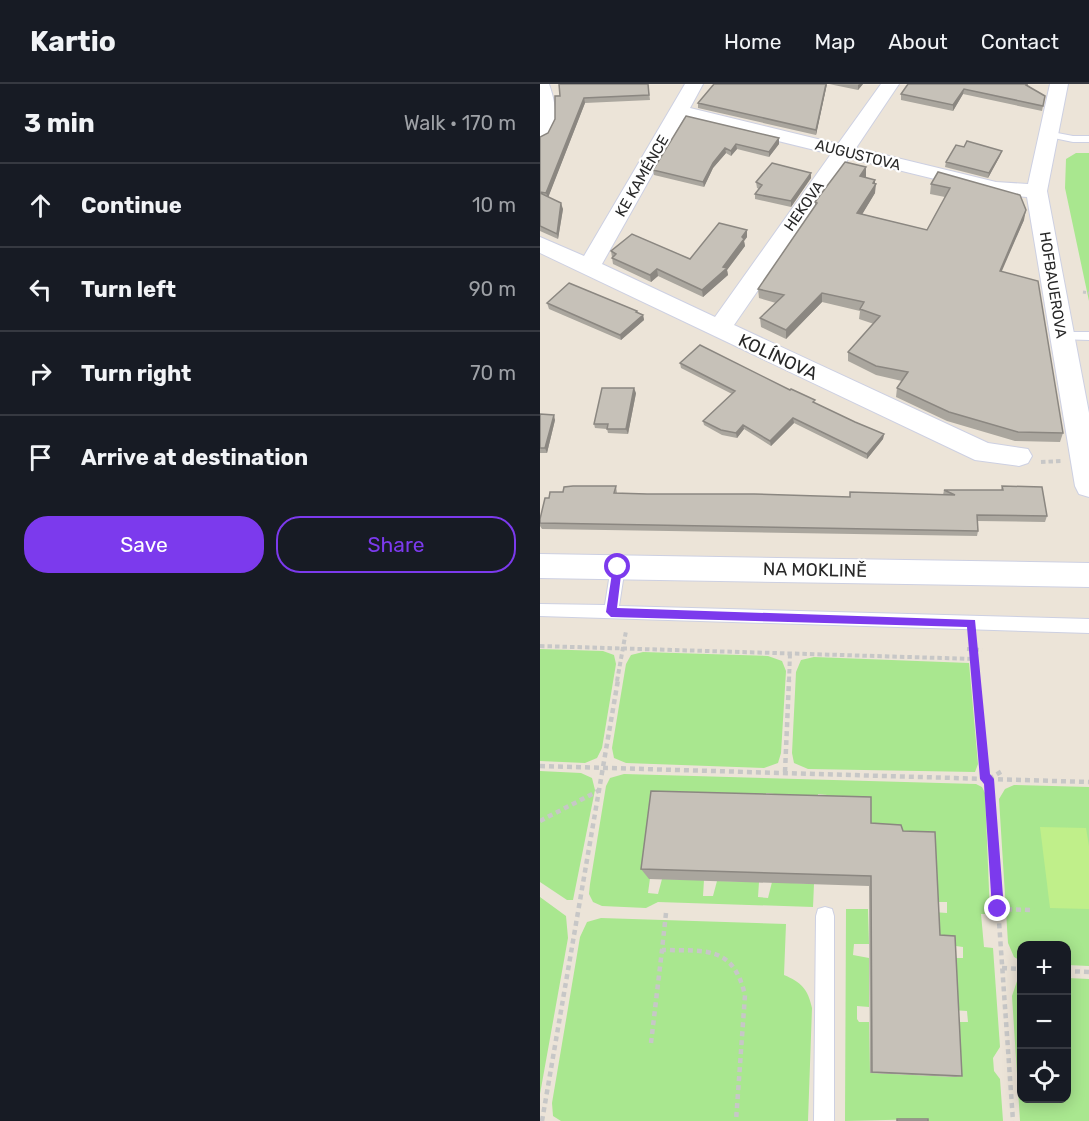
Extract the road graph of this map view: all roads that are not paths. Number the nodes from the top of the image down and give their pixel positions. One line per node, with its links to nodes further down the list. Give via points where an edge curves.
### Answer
1 (540, 84): 6 (street, via 546,101 544,130)
2 (694, 84): 5 (street, KE KAMÉNCE)
3 (890, 84): 9 (street, HEKOVA)
4 (1059, 84): 7 (street, HOFBAUEROVA)
5 (680, 111): 9 (street, AUGUSTOVA); 12 (street, KE KAMÉNCE)
6 (540, 134)
7 (1047, 134): 8 (lane); 10 (street, HOFBAUEROVA)
8 (1089, 139)
9 (843, 151): 10 (street, AUGUSTOVA, via 996,188); 13 (street, HEKOVA)
10 (1037, 190): 14 (street, HOFBAUEROVA)
11 (540, 244): 12 (street, KOLÍNOVA)
12 (589, 267): 13 (street, KOLÍNOVA)
13 (719, 329): 16 (street, KOLÍNOVA, via 984,453)
14 (1061, 336): 15 (lane); 17 (street, HOFBAUEROVA)
15 (1089, 336)
16 (1019, 456)
17 (1089, 486)
18 (540, 566): 19 (street, NA MOKLINĚ)
19 (618, 567): 20 (street, NA MOKLINĚ); 22 (lane)
20 (1089, 575)
21 (540, 610): 22 (lane)
22 (611, 612): 23 (lane)
23 (1089, 626)
24 (825, 916): 25 (lane)
25 (824, 1121)

